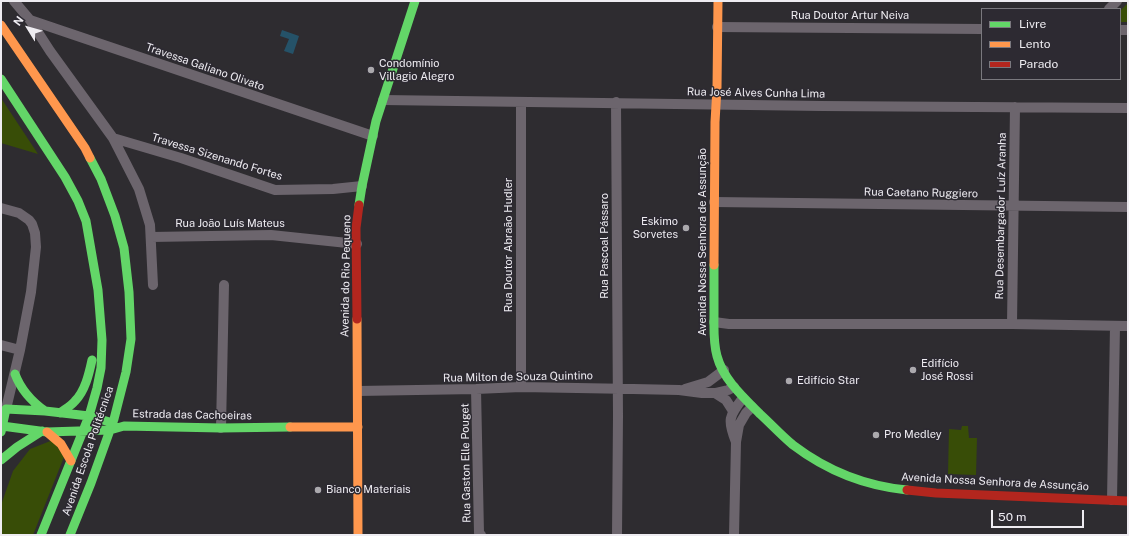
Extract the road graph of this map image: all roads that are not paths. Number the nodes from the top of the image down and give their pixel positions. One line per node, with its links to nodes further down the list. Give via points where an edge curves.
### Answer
1 (14, 1): 4 (street)
2 (415, 1): 9 (main road, Avenida do Rio Pequeno)
3 (718, 1): 6 (main road, Avenida Nossa Senhora de Assunção)
4 (30, 20): 15 (street, Travessa Galiano Olivato); 16 (street)
5 (1, 25): 49 (main road, Avenida Escola Politécnica, via 85,148 101,179 115,216 125,256 130,339 123,388)
6 (717, 27): 7 (street, Rua Doutor Artur Neiva); 12 (main road, Avenida Nossa Senhora de Assunção)
7 (981, 29)
8 (1, 79): 30 (main road, Avenida Escola Politécnica, via 66,177 86,221 98,290)
9 (383, 100): 10 (street, Rua José Alves Cunha Lima); 15 (main road, Avenida do Rio Pequeno)
10 (520, 102): 11 (street, Rua José Alves Cunha Lima); 35 (street, Rua Doutor Abraão Hudler)
11 (616, 102): 12 (street, Rua José Alves Cunha Lima); 38 (street, Rua Pascoal Pássaro)
12 (716, 104): 13 (street, Rua José Alves Cunha Lima); 18 (main road, Avenida Nossa Senhora de Assunção)
13 (1015, 107): 14 (street, Rua José Alves Cunha Lima); 19 (street, Rua Desembargador Luíz Aranha)
14 (1128, 108)
15 (373, 136): 17 (main road, Avenida do Rio Pequeno)
16 (113, 138): 17 (street, Travessa Sizenando Fortes, via 275,190); 22 (street, via 139,189)
17 (362, 186): 23 (main road, Avenida do Rio Pequeno, via 356,228)
18 (714, 202): 19 (street, Rua Caetano Ruggiero); 26 (main road, Avenida Nossa Senhora de Assunção)
19 (1014, 206): 20 (street, Rua Caetano Ruggiero); 27 (street, Rua Desembargador Luíz Aranha)
20 (1128, 207)
21 (1, 208): 32 (street, via 27,218 35,233 31,292)
22 (151, 237): 23 (street, Rua João Luís Mateus, via 271,234); 24 (street)
23 (357, 244): 40 (main road, Avenida do Rio Pequeno)
24 (153, 285)
25 (224, 285): 51 (street)
26 (714, 322): 27 (street); 33 (main road, Avenida Nossa Senhora de Assunção, via 717,356)
27 (1012, 324): 28 (street)
28 (1115, 326): 29 (street); 58 (street)
29 (1128, 326)
30 (101, 328): 47 (main road, via 79,397); 48 (main road, Avenida Escola Politécnica, via 100,368)
31 (1, 345): 32 (street)
32 (20, 350): 34 (street)
33 (724, 370): 36 (main road, Avenida Nossa Senhora de Assunção); 39 (street, Rua Milton de Souza Quintino, via 708,382)
34 (15, 374): 44 (street); 45 (main road, via 21,389 37,406)
35 (521, 387): 37 (street, Rua Milton de Souza Quintino); 38 (street, Rua Milton de Souza Quintino)
36 (734, 387): 41 (street, Rua Milton de Souza Quintino); 42 (main road, Avenida Nossa Senhora de Assunção)
37 (476, 389): 40 (street, Rua Milton de Souza Quintino); 63 (street, Rua Gaston Elle Pouget)
38 (618, 389): 39 (street, Rua Milton de Souza Quintino); 64 (street, Rua Pascoal Pássaro)
39 (679, 390): 41 (street, Rua Milton de Souza Quintino)
40 (358, 391): 50 (main road, Avenida do Rio Pequeno)
41 (715, 393): 46 (street, via 726,400)
42 (744, 398): 43 (main road, Avenida Nossa Senhora de Assunção); 46 (street)
43 (752, 407): 55 (street, via 739,425); 58 (main road, Avenida Nossa Senhora de Assunção, via 786,440 806,453 855,478 883,486 949,494)
44 (6, 409): 45 (main road, Estrada das Cachoeiras); 52 (main road)
45 (46, 411): 47 (main road, Estrada das Cachoeiras)
46 (733, 411): 55 (street, via 730,421)
47 (60, 413): 48 (main road, Estrada das Cachoeiras)
48 (89, 416): 49 (main road, Estrada das Cachoeiras); 53 (main road, Avenida Escola Politécnica)
49 (111, 427): 51 (main road, Estrada das Cachoeiras); 53 (main road, Estrada das Cachoeiras); 61 (main road, Avenida Escola Politécnica)
50 (358, 427): 51 (main road, Estrada das Cachoeiras); 62 (main road, Avenida do Rio Pequeno)
51 (221, 428)
52 (2, 429): 54 (main road, Estrada das Cachoeiras)
53 (84, 431): 54 (main road, Estrada das Cachoeiras); 57 (main road, Avenida Escola Politécnica)
54 (45, 432): 56 (main road, via 17,447); 57 (main road, via 61,444)
55 (736, 442): 65 (street)
56 (1, 460)
57 (71, 461): 60 (main road, Avenida Escola Politécnica)
58 (1112, 500): 59 (main road, Avenida Nossa Senhora de Assunção)
59 (1128, 501)
60 (41, 535)
61 (70, 535)
62 (358, 535)
63 (481, 535)
64 (617, 535)
65 (734, 535)

